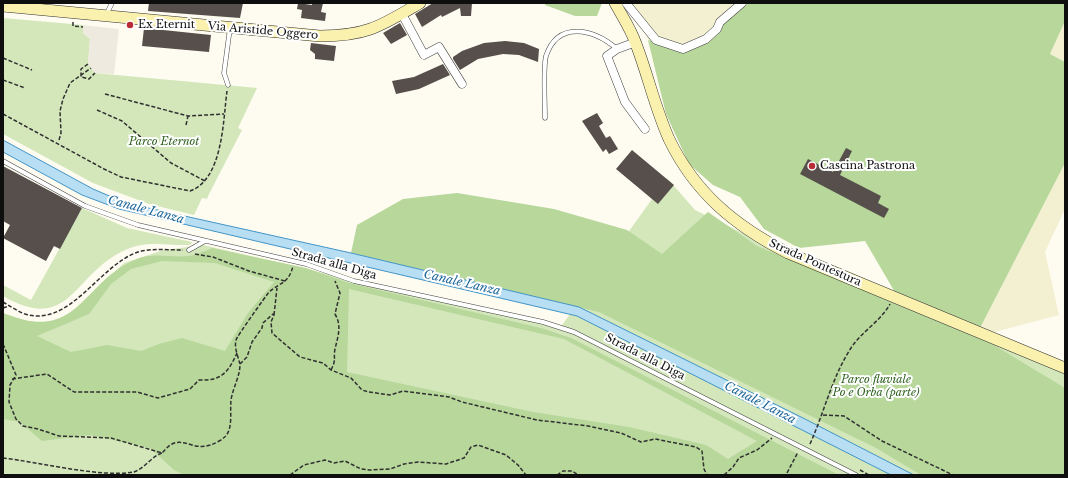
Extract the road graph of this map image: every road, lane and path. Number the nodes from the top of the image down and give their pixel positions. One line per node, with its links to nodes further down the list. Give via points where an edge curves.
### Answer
1 (112, 3): 8 (lane)
2 (420, 3): 7 (main road, Via Aristide Oggero)
3 (615, 3): 10 (main road, Strada Pontestura)
4 (626, 3): 5 (street, via 656,40 683,49 706,39 717,29 720,22)
5 (742, 3)
6 (3, 6): 8 (main road, Via Aristide Oggero)
7 (402, 14): 9 (main road, Via Aristide Oggero, via 371,30 339,36); 19 (street, via 424,55 439,46)
8 (106, 15): 9 (main road, Via Aristide Oggero)
9 (230, 28): 20 (lane, via 224,73)
10 (636, 42): 11 (street); 39 (main road, Strada Pontestura, via 669,138 691,176 713,202 770,244)
11 (617, 49): 27 (lane, via 606,39 589,32 570,32 554,41 546,57); 29 (street, via 607,56 625,102)
12 (3, 58): 15 (path)
13 (88, 64): 17 (path, via 81,69)
14 (91, 68): 17 (path)
15 (32, 70)
16 (95, 73): 17 (path, via 89,79)
17 (81, 77): 30 (path, via 70,83 63,99)
18 (3, 80): 21 (path)
19 (462, 84)
20 (228, 85): 25 (path)
21 (25, 88)
22 (105, 94): 26 (path)
23 (97, 110): 32 (path, via 122,121 171,163)
24 (3, 114): 32 (path, via 121,177 190,191)
25 (224, 114): 26 (path); 32 (path, via 219,150)
26 (188, 116): 28 (path)
27 (545, 118)
28 (186, 126)
29 (645, 129)
30 (59, 140)
31 (3, 161): 33 (lane, Strada alla Diga, via 85,206 110,216 138,226)
32 (206, 181)
33 (205, 241): 34 (lane); 35 (lane, Strada alla Diga)
34 (189, 250): 37 (path); 41 (path, via 152,249 124,258 58,312 48,315 25,314)
35 (294, 261): 36 (lane, Strada alla Diga); 37 (path, via 291,276)
36 (330, 272): 48 (path, via 340,293 335,314 339,321 336,360); 51 (lane, Strada alla Diga, via 354,281 543,322 574,332)
37 (285, 281): 38 (path)
38 (277, 287): 43 (path); 45 (path, via 265,297 238,335)
39 (894, 297): 47 (main road, Strada Pontestura); 50 (path, via 885,314 864,332 851,348)
40 (3, 302): 41 (path)
41 (9, 306): 42 (path)
42 (3, 308)
43 (274, 315): 46 (path, via 270,314 263,323 247,357); 48 (path, via 272,333 300,357 323,363)
44 (3, 345): 49 (path, via 16,375)
45 (237, 353): 46 (path); 49 (path, via 230,369 214,380 199,380 190,389 158,398 137,392 74,392 47,374)
46 (240, 364): 54 (path, via 240,374 232,390 231,423 225,438 205,448 182,443 172,444)
47 (1065, 368)
48 (331, 370): 64 (path, via 351,378 362,390 370,392 390,395 403,391 449,397 537,420 621,433 641,442 655,439 696,447 702,451)
49 (12, 379): 54 (path, via 9,402 16,419 23,426 59,436 112,438)
50 (823, 415): 52 (path); 68 (path, via 844,416 882,441)
51 (777, 434): 53 (lane, Strada alla Diga); 65 (path, via 757,450 739,458)
52 (810, 445)
53 (800, 446): 58 (path); 66 (lane, Strada alla Diga)
54 (162, 452): 57 (path)
55 (3, 458): 57 (path, via 85,472)
56 (856, 468): 67 (path)
57 (134, 472): 59 (path)
58 (787, 473)
59 (133, 475)
60 (290, 475): 61 (path, via 304,465 325,460 334,463 345,461 369,470 390,470 418,462 446,464 464,458 471,447 478,445 506,455)
61 (526, 475)
62 (557, 475): 63 (path, via 572,470)
63 (578, 475)
64 (707, 475)
65 (724, 475)
66 (856, 475)
67 (869, 475)
68 (953, 475)

